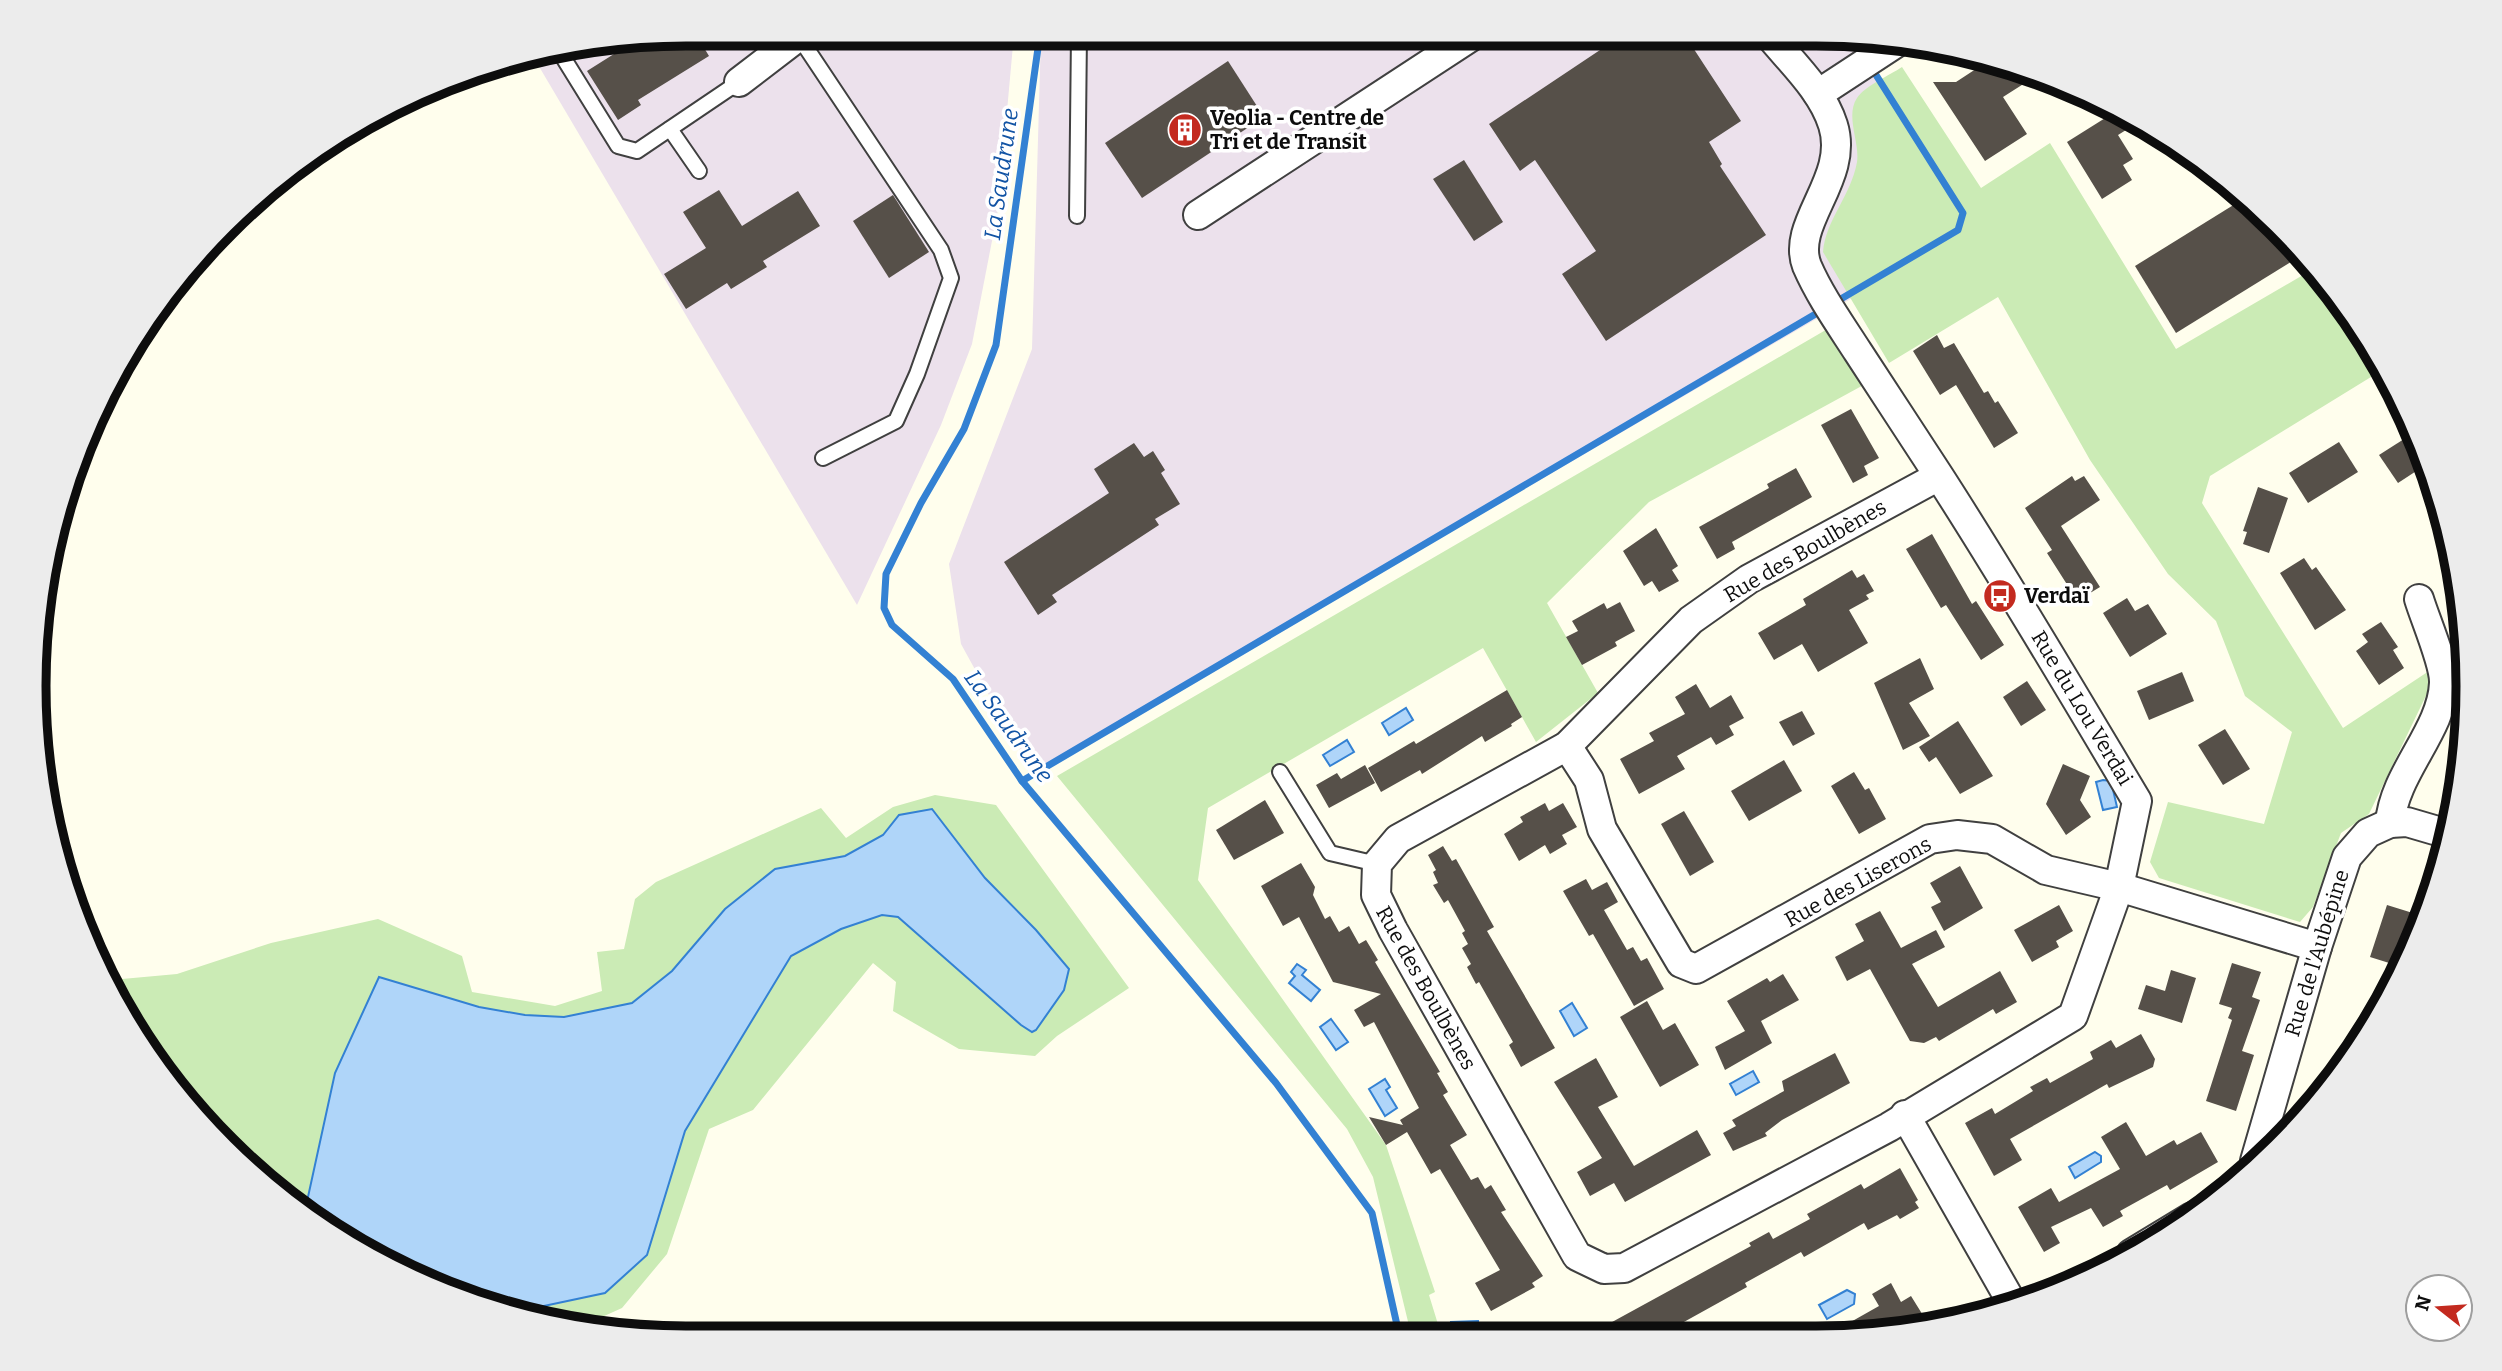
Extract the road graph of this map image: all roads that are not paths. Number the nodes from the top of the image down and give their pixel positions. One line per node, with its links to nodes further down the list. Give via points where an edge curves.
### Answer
1 (786, 46): 8 (street)
2 (806, 46): 14 (lane, via 829,94 941,250 951,278 896,421)
3 (1079, 46): 13 (lane)
4 (1457, 46): 12 (street)
5 (1779, 46): 9 (street, Rue du Lou Verdai)
6 (1886, 50): 9 (street)
7 (563, 58): 10 (lane, via 618,146 637,151)
8 (739, 82): 10 (lane)
9 (1818, 94): 15 (street, Rue du Lou Verdai, via 1833,125 1837,153 1830,182 1805,234 1805,262)
10 (670, 129): 11 (lane)
11 (699, 171)
12 (1198, 215)
13 (1077, 216)
14 (823, 458)
15 (1939, 476): 17 (street, Rue des Boulbènes, via 1749,579 1691,620); 22 (street, Rue du Lou Verdai, via 2137,801)
16 (2419, 599): 19 (street, via 2444,679 2442,700 2396,794)
17 (1567, 746): 21 (street, Rue des Boulbènes, via 1398,839); 22 (street, Rue des Liserons, via 1589,780 1602,829 1681,963 1696,969 1930,839 1957,835 1992,839 2046,870)
18 (1280, 772): 21 (lane, via 1330,853)
19 (2390, 823): 20 (street, via 2407,822); 23 (street, Rue de l'Aubépine, via 2368,833 2347,857)
20 (2439, 831)
21 (1377, 864): 24 (street, Rue des Boulbènes, via 1376,895 1393,930 1577,1256 1604,1269 1624,1268)
22 (2119, 887): 23 (street, Rue des Liserons); 24 (street, Rue du Lou Verdai, via 2073,1016)
23 (2318, 947): 25 (street, Rue de l'Aubépine)
24 (1897, 1121): 26 (street)
25 (2259, 1147)
26 (2008, 1296)

